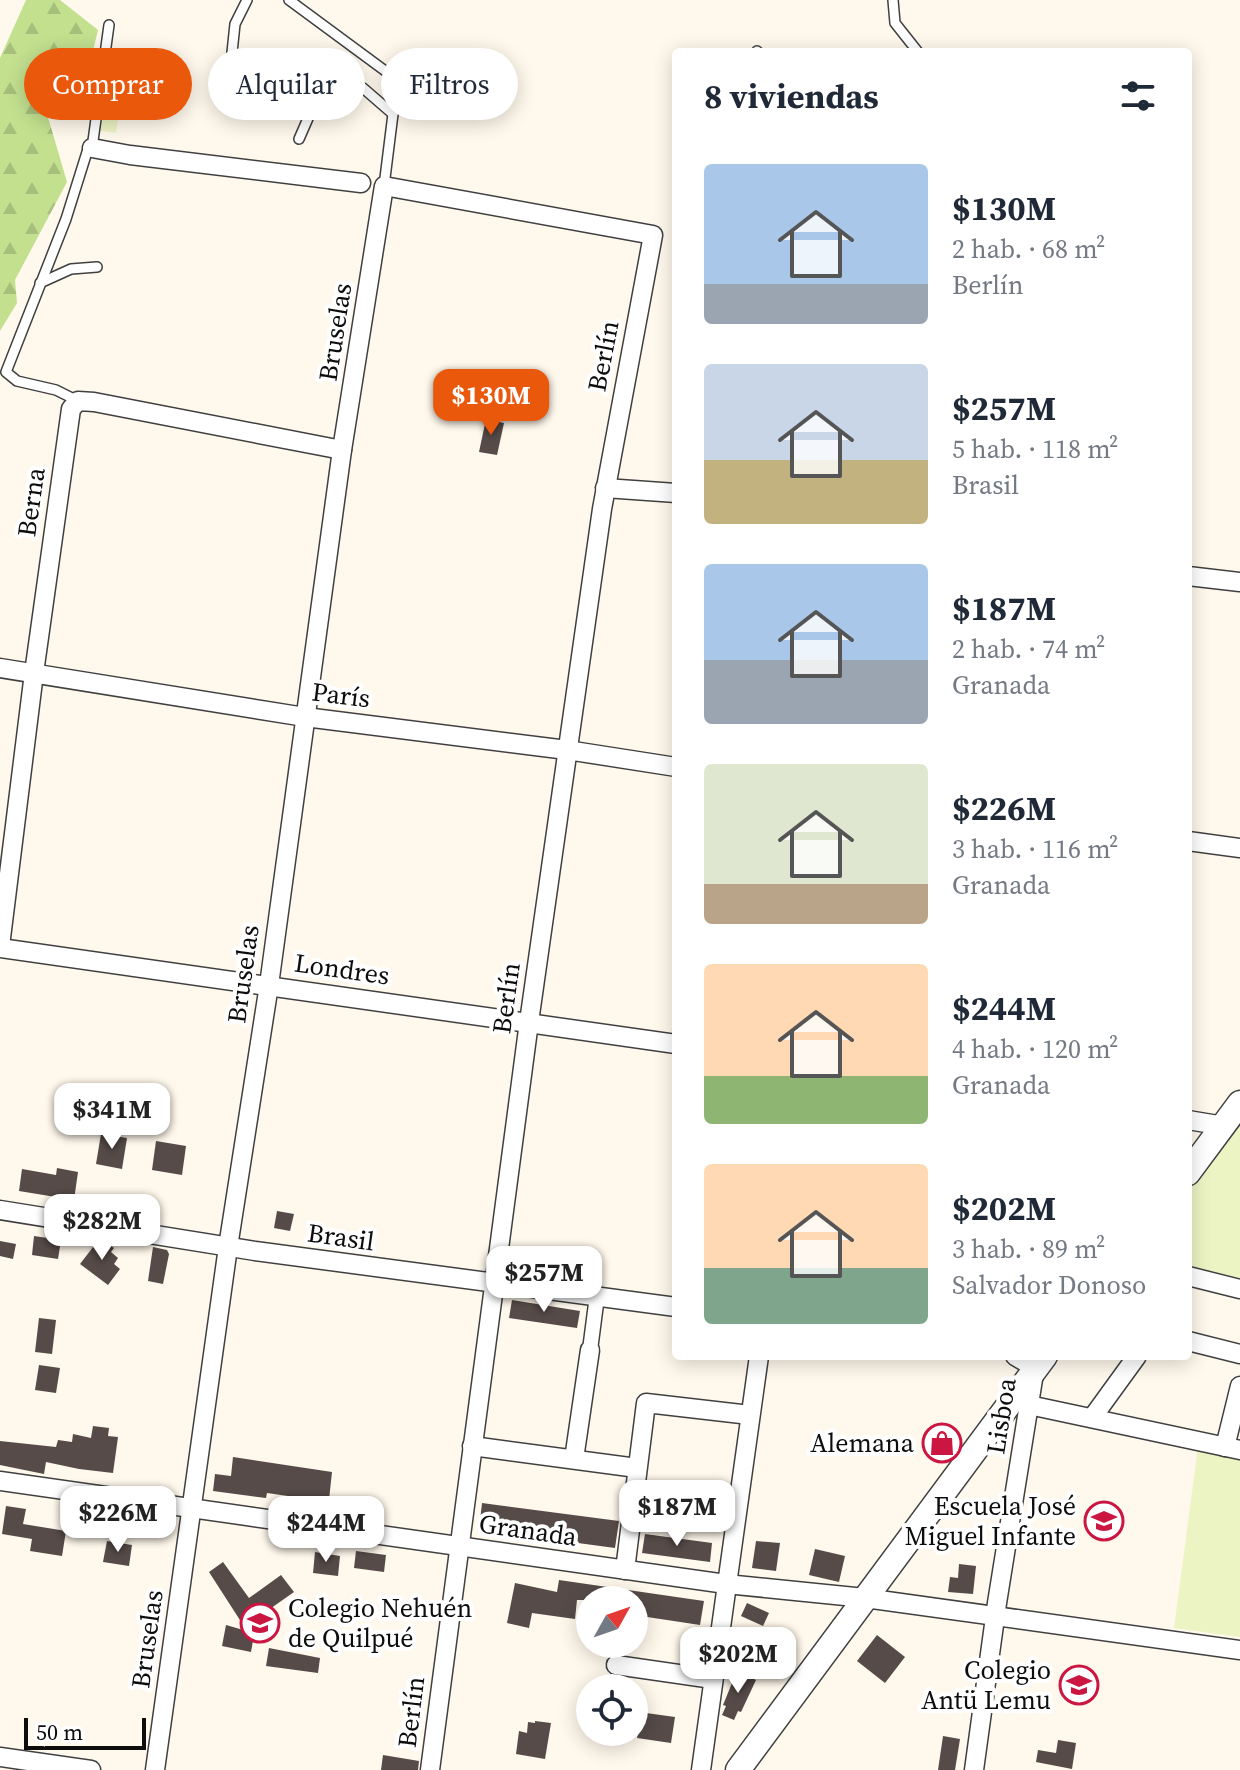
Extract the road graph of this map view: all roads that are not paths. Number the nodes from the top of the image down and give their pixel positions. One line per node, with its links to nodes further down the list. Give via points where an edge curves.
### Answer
1 (247, 0): 5 (lane, via 235,24)
2 (289, 0): 7 (lane)
3 (893, 0): 6 (lane, via 895,23)
4 (109, 25): 11 (lane)
5 (232, 48)
6 (915, 48)
7 (381, 68)
8 (381, 104): 10 (lane, via 363,88 337,78 323,84)
9 (392, 120): 13 (lane)
10 (299, 139)
11 (92, 148): 12 (street); 15 (lane)
12 (361, 183)
13 (384, 186): 17 (street, Bruselas); 18 (street, Berlín, via 653,235)
14 (97, 267): 15 (lane, via 71,269)
15 (40, 283): 16 (lane, via 6,372 17,381)
16 (78, 401): 17 (street); 23 (street, Berna, via 68,421)
17 (342, 450): 24 (street, Bruselas)
18 (605, 488): 19 (street); 25 (street, Berlín)
19 (672, 493)
20 (1192, 576): 21 (street)
21 (1240, 582)
22 (0, 668): 23 (street, París)
23 (34, 673): 24 (street, París); 29 (street, Berna)
24 (305, 717): 25 (street, París); 30 (street, Bruselas)
25 (567, 750): 26 (street, París); 31 (street, Berlín)
26 (672, 766)
27 (1192, 842): 28 (street)
28 (1240, 848)
29 (0, 947): 30 (street, Londres)
30 (269, 985): 31 (street, Londres); 38 (street, Bruselas)
31 (529, 1022): 32 (street, Londres); 40 (street, Berlín)
32 (672, 1043)
33 (1240, 1103): 35 (street)
34 (1192, 1121): 35 (street)
35 (1224, 1126): 36 (street)
36 (1192, 1168)
37 (0, 1210): 38 (street, Brasil)
38 (228, 1247): 40 (street, Brasil); 60 (street, Bruselas)
39 (1192, 1277): 41 (street)
40 (495, 1283): 42 (street, Brasil); 55 (street, Berlín)
41 (1240, 1289)
42 (597, 1296): 43 (street, Brasil); 45 (street)
43 (672, 1306)
44 (1192, 1342): 46 (street)
45 (590, 1350): 57 (street)
46 (1240, 1354)
47 (758, 1360): 53 (street)
48 (1032, 1360): 64 (street)
49 (1033, 1360): 52 (street, Lisboa)
50 (1134, 1360): 54 (street)
51 (1240, 1386): 56 (street)
52 (1029, 1405): 54 (street); 65 (street, Lisboa)
53 (750, 1415): 58 (street, via 646,1403); 63 (street)
54 (1092, 1418): 56 (street)
55 (472, 1446): 57 (street); 61 (street, Berlín)
56 (1233, 1449)
57 (574, 1459): 58 (street)
58 (637, 1468): 62 (street)
59 (0, 1481): 60 (street, Granada)
60 (192, 1510): 61 (street, Granada); 71 (street, Bruselas)
61 (458, 1547): 62 (street, Granada); 72 (street, Berlín)
62 (625, 1570): 63 (street, Granada)
63 (726, 1584): 64 (street, Granada); 68 (street)
64 (865, 1598): 65 (street, Granada); 74 (street)
65 (995, 1615): 66 (street, Granada); 75 (street, Lisboa)
66 (1240, 1650)
67 (616, 1665): 68 (street)
68 (713, 1679): 73 (street)
69 (0, 1757): 70 (street)
70 (90, 1770)
71 (155, 1770)
72 (430, 1770)
73 (701, 1770)
74 (739, 1770)
75 (974, 1770)

